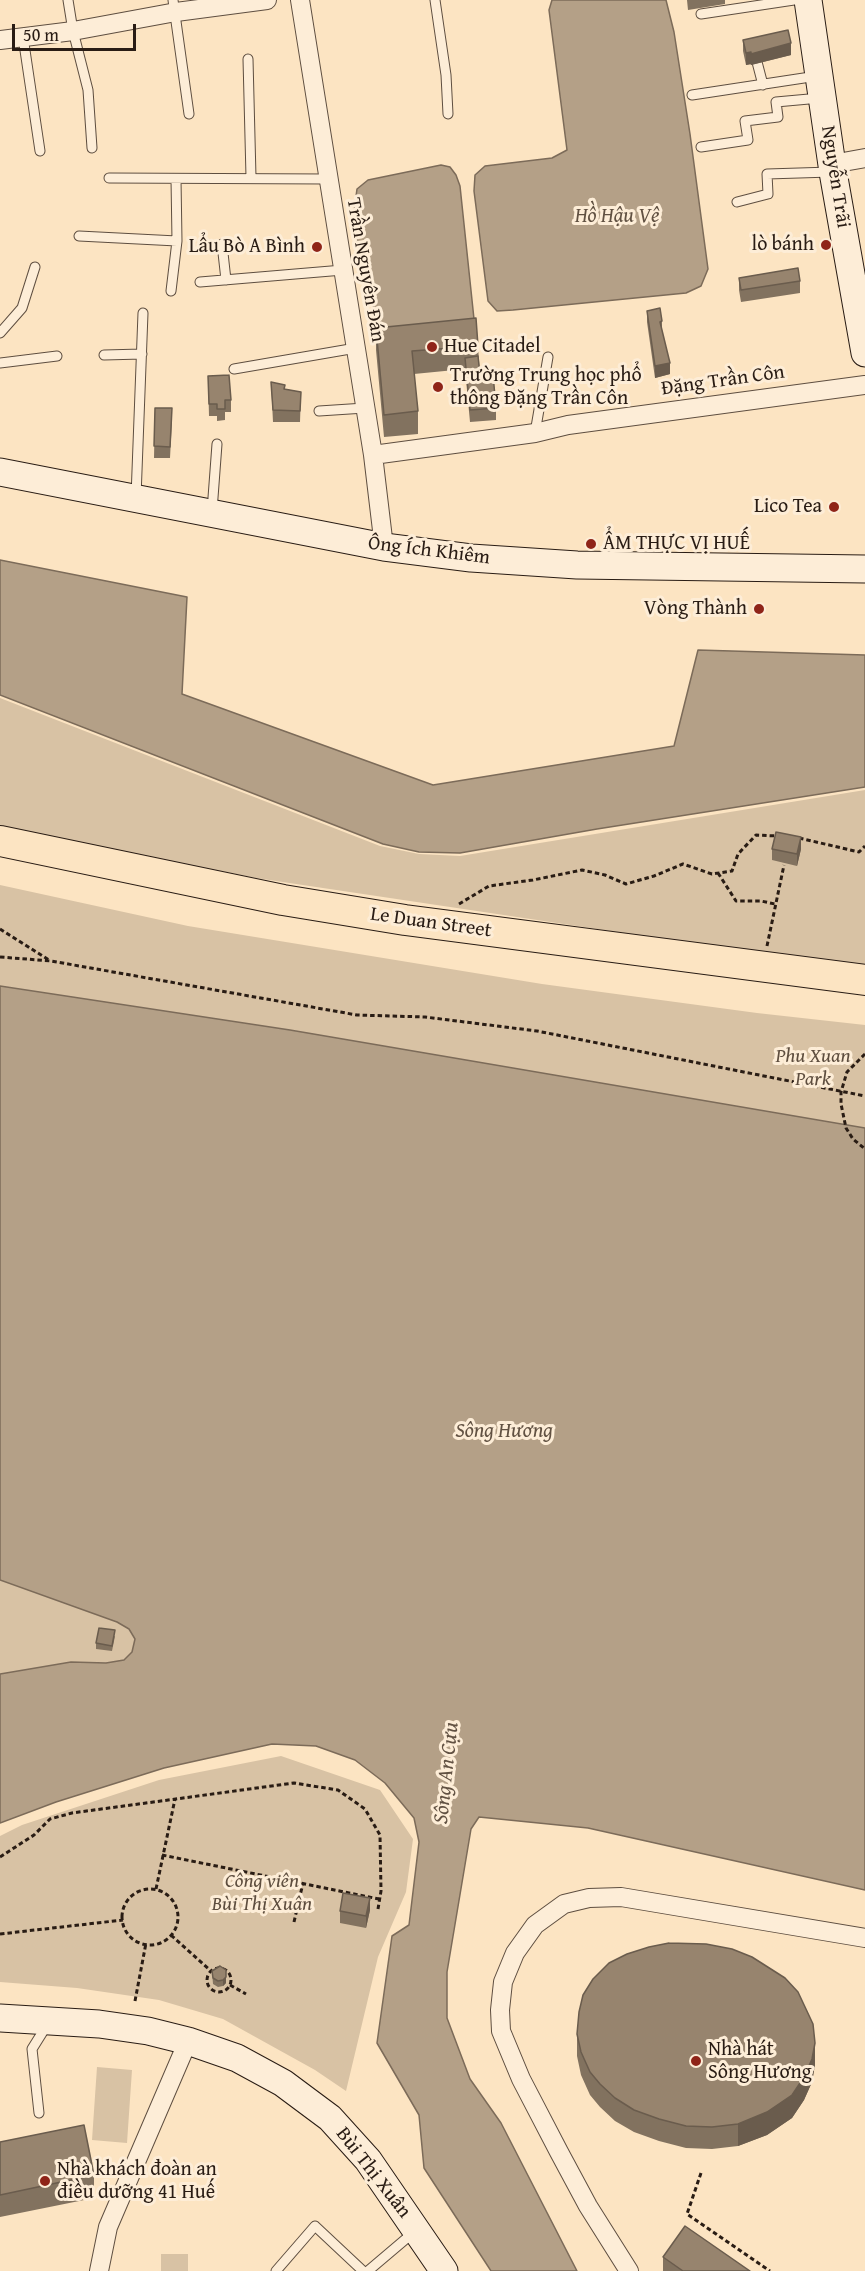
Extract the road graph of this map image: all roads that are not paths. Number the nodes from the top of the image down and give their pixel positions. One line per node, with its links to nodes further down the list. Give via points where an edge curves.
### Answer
1 (68, 0): 9 (lane)
2 (267, 0): 7 (street)
3 (300, 0): 27 (street, Trần Nguyên Đán)
4 (435, 0): 18 (lane)
5 (794, 0): 8 (lane)
6 (808, 0): 15 (main road, Nguyễn Trãi)
7 (174, 6): 9 (street); 17 (lane)
8 (701, 14)
9 (73, 31): 10 (street); 20 (lane, via 88,90)
10 (22, 37): 11 (street); 21 (lane)
11 (0, 40)
12 (248, 59): 25 (lane)
13 (757, 62): 14 (lane)
14 (763, 85): 15 (lane); 16 (lane)
15 (820, 87): 19 (lane, via 776,102 778,117 745,121 748,140); 23 (main road, Nguyễn Trãi)
16 (692, 95)
17 (189, 114)
18 (448, 114)
19 (701, 147)
20 (92, 148)
21 (40, 151)
22 (865, 158): 23 (street)
23 (832, 168): 28 (lane, via 767,174 768,194); 40 (main road, Nguyễn Trãi)
24 (110, 177): 26 (lane)
25 (250, 177): 26 (lane); 27 (lane)
26 (176, 179): 30 (lane)
27 (327, 179): 33 (street, Trần Nguyên Đán)
28 (737, 202)
29 (79, 236): 30 (lane)
30 (177, 242): 36 (lane)
31 (222, 244): 34 (lane)
32 (35, 267): 38 (lane, via 22,308)
33 (343, 270): 34 (lane); 39 (street, Trần Nguyên Đán)
34 (226, 280): 35 (lane)
35 (200, 282)
36 (171, 291)
37 (143, 313): 41 (lane)
38 (0, 333)
39 (356, 348): 46 (lane); 48 (street, Trần Nguyên Đán)
40 (865, 353)
41 (141, 354): 42 (lane); 54 (lane)
42 (104, 355)
43 (57, 356): 45 (lane)
44 (548, 357): 50 (lane)
45 (0, 363)
46 (234, 369)
47 (865, 385): 50 (street, Đặng Trần Côn, via 568,425)
48 (365, 408): 49 (lane); 52 (street, Trần Nguyên Đán)
49 (319, 411)
50 (535, 434): 52 (street, Đặng Trần Côn)
51 (217, 444): 55 (lane)
52 (373, 455): 56 (street, Trần Nguyên Đán)
53 (0, 472): 54 (main road, Ông Ích Khiêm)
54 (136, 500): 55 (main road, Ông Ích Khiêm)
55 (212, 515): 56 (main road, Ông Ích Khiêm)
56 (384, 547): 57 (main road, Ông Ích Khiêm, via 577,565)
57 (865, 569)
58 (0, 841): 60 (main road, Le Duan Street, via 283,900 405,920)
59 (0, 859): 61 (main road, Le Duan Street, via 309,921)
60 (865, 980)
61 (865, 997)
62 (865, 1938): 74 (street, via 621,1898 589,1898 564,1904 535,1924 515,1953 503,1982 501,2031 559,2152)
63 (0, 2018): 64 (main road, Bùi Thị Xuân)
64 (49, 2022): 65 (main road, Bùi Thị Xuân); 66 (main road, Bùi Thị Xuân, via 109,2025); 67 (lane, via 32,2049)
65 (0, 2034)
66 (188, 2041): 68 (main road, Bùi Thị Xuân, via 237,2058 283,2083 330,2118 368,2160); 69 (street, via 108,2227)
67 (39, 2113)
68 (417, 2229): 72 (lane); 73 (main road, Bùi Thị Xuân)
69 (99, 2271)
70 (276, 2271): 71 (lane, via 315,2226)
71 (363, 2271)
72 (368, 2271)
73 (444, 2271)
74 (629, 2271)

